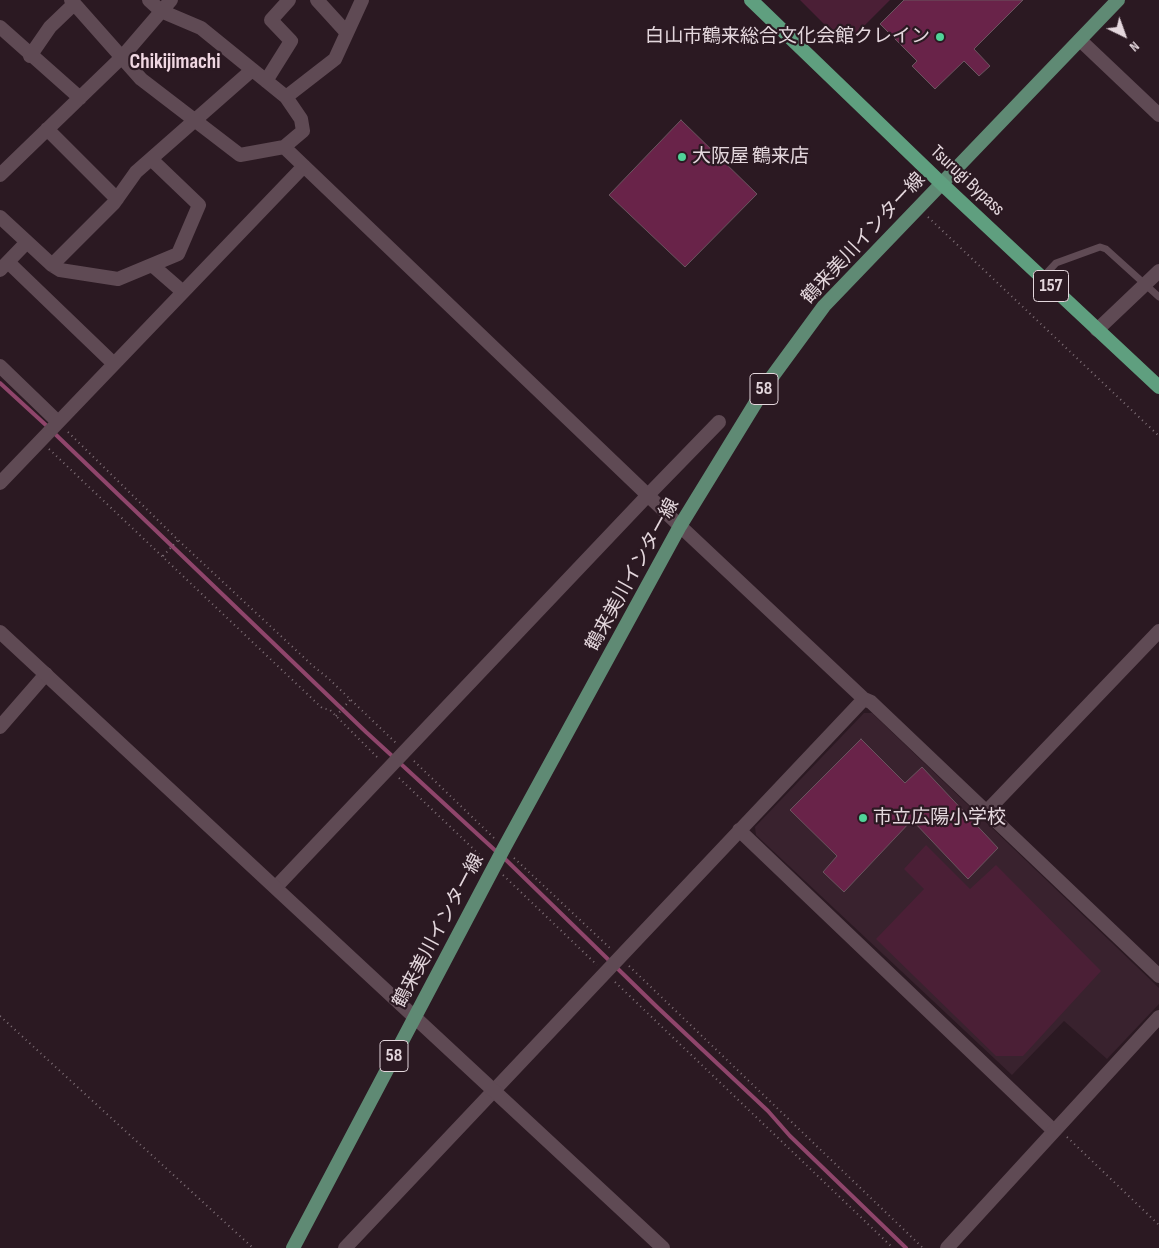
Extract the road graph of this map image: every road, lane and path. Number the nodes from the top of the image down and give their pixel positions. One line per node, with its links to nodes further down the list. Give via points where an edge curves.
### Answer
1 (149, 0): 9 (street)
2 (171, 0): 9 (street)
3 (289, 0): 16 (street, via 270,20 291,42)
4 (317, 0): 11 (street)
5 (362, 0): 11 (street)
6 (751, 0): 26 (highway, Tsurugi Bypass / 157)
7 (1118, 0): 12 (main road, 鶴来美川インター線 / 58)
8 (72, 2): 13 (street); 14 (street)
9 (161, 10): 14 (street); 15 (street, via 201,28)
10 (0, 27): 13 (street)
11 (348, 33): 17 (street, via 335,59)
12 (1080, 40): 19 (street); 26 (main road, 鶴来美川インター線 / 58)
13 (30, 56): 18 (street)
14 (122, 57): 18 (street); 20 (street, via 141,79)
15 (252, 70): 16 (street); 20 (street)
16 (266, 81): 17 (street)
17 (286, 96): 22 (street, via 302,119 303,131)
18 (80, 98): 21 (street)
19 (1159, 115)
20 (195, 120): 22 (street, via 240,155); 23 (street)
21 (48, 129): 25 (street); 27 (street)
22 (284, 147): 24 (street)
23 (151, 159): 27 (street, via 136,172); 32 (street, via 199,205 178,254)
24 (304, 166): 37 (street); 47 (street)
25 (1, 171)
26 (942, 184): 28 (main road, 鶴来美川インター線 / 58); 35 (highway, Tsurugi Bypass / 157)
27 (116, 199): 31 (street)
28 (919, 209): 45 (path); 48 (main road, 鶴来美川インター線 / 58, via 824,306 769,381)
29 (0, 217): 30 (street)
30 (27, 242): 31 (street); 33 (street)
31 (52, 265): 32 (street, via 60,270 118,279)
32 (152, 265): 37 (street)
33 (4, 266): 40 (street)
34 (1159, 271): 36 (street)
35 (1042, 278): 36 (lane, via 1056,263 1100,247); 39 (highway, Tsurugi Bypass / 157)
36 (1145, 284): 38 (lane); 39 (street)
37 (183, 292): 40 (street)
38 (1159, 297)
39 (1097, 330): 42 (highway, Tsurugi Bypass / 157)
40 (114, 364): 44 (street)
41 (0, 366): 44 (street)
42 (1159, 387)
43 (720, 422): 47 (street)
44 (49, 431): 46 (street); 49 (path); 50 (path)
45 (1159, 436)
46 (0, 483)
47 (649, 494): 48 (street); 58 (street)
48 (680, 526): 54 (street); 62 (main road, 鶴来美川インター線 / 58)
49 (177, 540): 50 (path); 55 (path)
50 (163, 556): 56 (path, via 322,708)
51 (0, 632): 53 (street)
52 (1159, 632): 60 (street)
53 (46, 674): 57 (street); 64 (street)
54 (864, 699): 60 (street, via 871,702); 61 (street)
55 (351, 700): 56 (path); 58 (path)
56 (336, 716): 59 (path)
57 (0, 727)
58 (405, 752): 59 (street); 62 (path)
59 (388, 768): 63 (path); 64 (street)
60 (986, 812): 66 (street)
61 (740, 830): 65 (street); 71 (street)
62 (504, 848): 63 (main road, 鶴来美川インター線 / 58); 65 (path)
63 (495, 866): 65 (path); 68 (main road, 鶴来美川インター線 / 58)
64 (276, 888): 68 (street)
65 (612, 965): 70 (street); 77 (path); 78 (path)
66 (1159, 976)
67 (0, 1016): 73 (path)
68 (415, 1017): 70 (street); 74 (main road, 鶴来美川インター線 / 58)
69 (1159, 1017): 71 (street)
70 (494, 1090): 75 (street); 76 (street)
71 (1055, 1128): 72 (path); 79 (street)
72 (1159, 1225)
73 (253, 1248)
74 (293, 1248)
75 (345, 1248)
76 (663, 1248)
77 (893, 1248)
78 (923, 1248)
79 (947, 1248)

